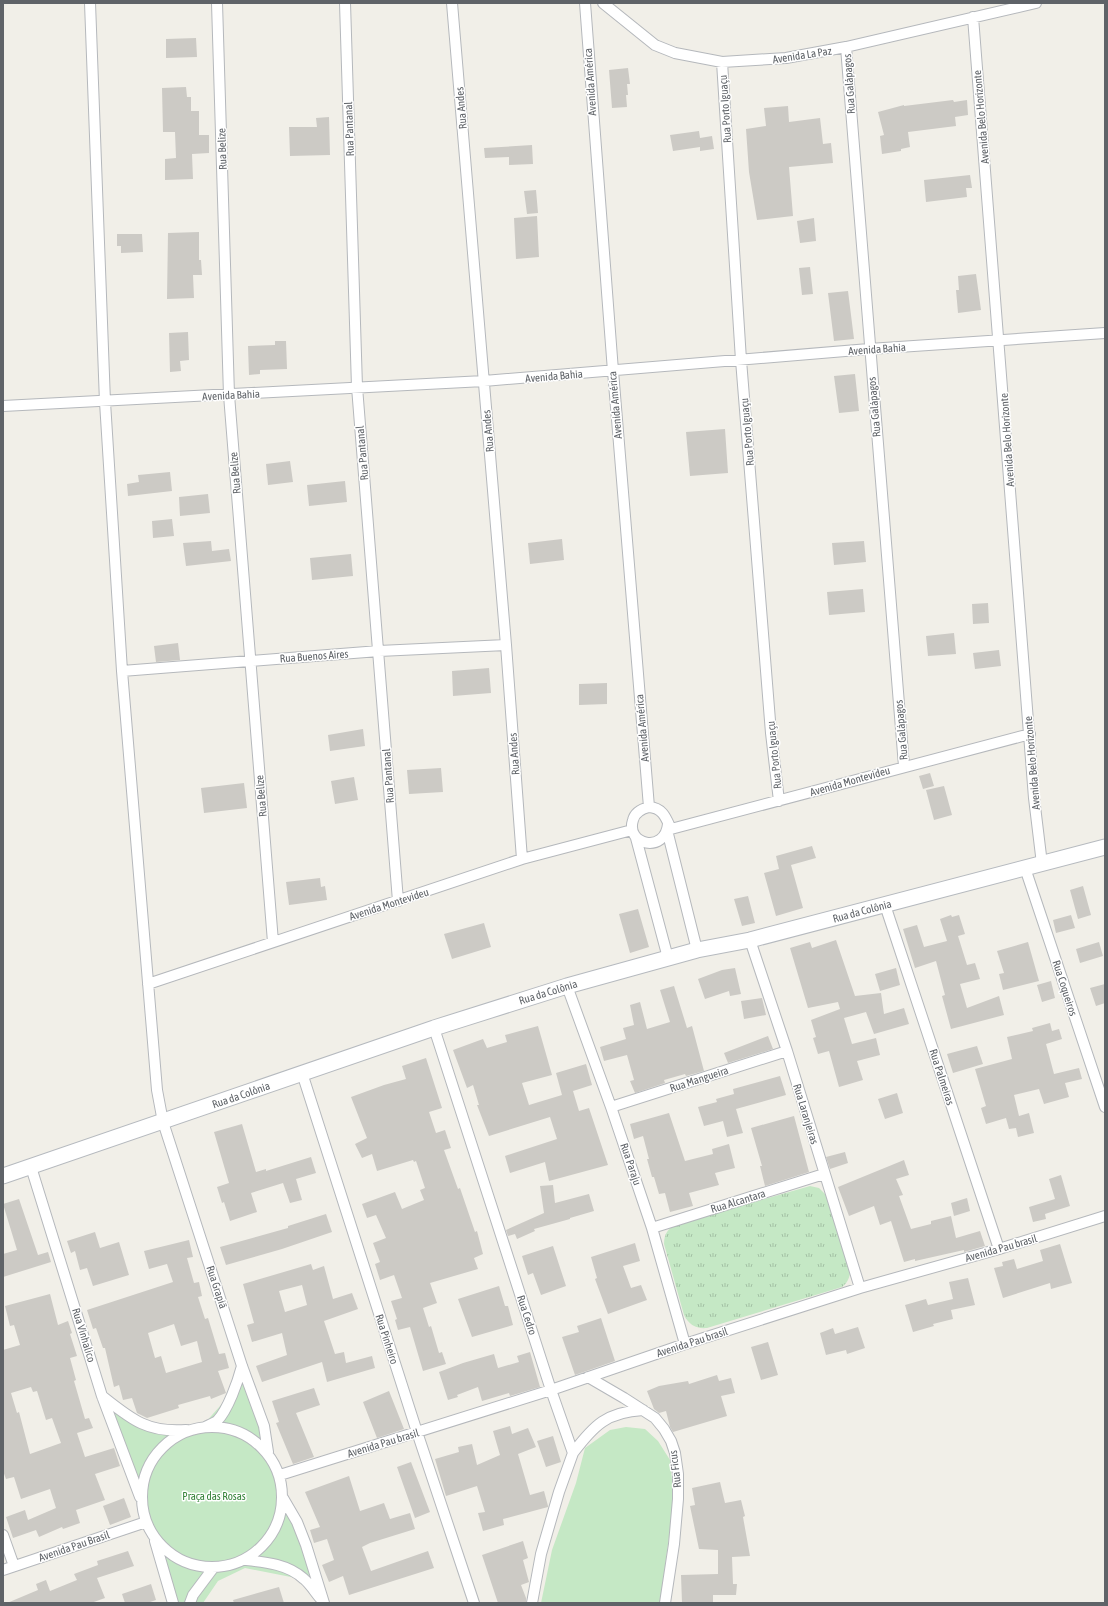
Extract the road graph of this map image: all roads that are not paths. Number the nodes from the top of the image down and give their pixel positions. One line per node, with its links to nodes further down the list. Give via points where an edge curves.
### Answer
1 (90, 3): 19 (street, Rua Grapiã)
2 (218, 3): 18 (street, Rua Belize)
3 (345, 3): 17 (street, Rua Pantanal)
4 (452, 3): 16 (street, Rua Andes)
5 (585, 3): 15 (street, Avenida América)
6 (603, 3): 10 (street, Avenida La Paz, via 655,45 675,53)
7 (1036, 3): 8 (street, Avenida La Paz)
8 (973, 17): 9 (street, Avenida La Paz); 12 (street, Avenida Belo Horizonte)
9 (846, 47): 10 (street, Avenida La Paz, via 780,59); 13 (street, Rua Galápagos)
10 (722, 62): 14 (street, Rua Porto Iguaçu)
11 (1105, 333): 12 (street, Avenida Bahia)
12 (999, 340): 13 (street, Avenida Bahia); 25 (street, Avenida Belo Horizonte)
13 (869, 349): 14 (street, Avenida Bahia); 26 (street, Rua Galápagos)
14 (741, 360): 15 (street, Avenida Bahia); 27 (street, Rua Porto Iguaçu, via 771,733)
15 (612, 371): 16 (street, Avenida Bahia); 28 (street, Avenida América)
16 (484, 381): 17 (street, Avenida Bahia); 21 (street, Rua Andes)
17 (357, 387): 18 (street, Avenida Bahia); 22 (street, Rua Pantanal)
18 (229, 395): 19 (street, Avenida Bahia); 23 (street, Rua Belize)
19 (105, 402): 20 (street, Avenida Bahia); 24 (street, Rua Grapiã)
20 (3, 406)
21 (506, 645): 22 (street, Rua Buenos Aires); 32 (street, Rua Andes)
22 (379, 651): 23 (street, Rua Buenos Aires); 35 (street, Rua Pantanal)
23 (250, 661): 24 (street, Rua Buenos Aires); 38 (street, Rua Belize)
24 (122, 671): 41 (street, Rua Grapiã)
25 (1030, 734): 26 (street, Avenida Montevideu); 33 (street, Avenida Belo Horizonte)
26 (904, 766): 27 (street, Avenida Montevideu)
27 (779, 801): 29 (street, Avenida Montevideu)
28 (649, 807): 29 (street, via 664,814); 30 (street, via 637,812 634,817)
29 (669, 830): 30 (street, via 654,843 641,842); 39 (street)
30 (634, 834): 32 (street, Avenida Montevideu); 40 (street)
31 (1105, 847): 33 (main road, Rua da Colônia)
32 (522, 859): 35 (street, Avenida Montevideu)
33 (1042, 864): 34 (main road, Rua da Colônia)
34 (1025, 868): 36 (main road, Rua da Colônia); 47 (street, Rua Coqueiros)
35 (398, 901): 38 (street, Avenida Montevideu)
36 (884, 905): 37 (main road, Rua da Colônia); 54 (street, Rua Palmeiras)
37 (750, 940): 39 (main road, Rua da Colônia); 44 (street, Rua Laranjeiras)
38 (274, 942): 41 (street, Avenida Montevideu)
39 (697, 950): 40 (main road, Rua da Colônia)
40 (668, 958): 42 (main road, Rua da Colônia)
41 (148, 984): 48 (street, Rua Grapiã, via 157,1090)
42 (567, 986): 43 (main road, Rua da Colônia); 46 (street, Rua Paraju)
43 (434, 1028): 45 (main road, Rua da Colônia); 59 (street, Rua Cedro)
44 (787, 1051): 46 (street, Rua Mangueira); 50 (street, Rua Laranjeiras)
45 (302, 1074): 48 (main road, Rua da Colônia); 64 (street, Rua Pinheiro)
46 (611, 1107): 53 (street, Rua Paraju)
47 (1105, 1107)
48 (163, 1122): 49 (main road, Rua da Colônia); 57 (street, Rua Grapiã)
49 (31, 1167): 51 (main road, Rua da Colônia); 60 (street, Rua Vinhalico)
50 (824, 1174): 53 (street, Rua Alcantara); 55 (street, Rua Laranjeiras)
51 (3, 1176)
52 (1105, 1216): 54 (street, Avenida Pau brasil)
53 (652, 1228): 56 (street, Rua Paraju)
54 (999, 1249): 55 (street, Avenida Pau brasil)
55 (860, 1288): 56 (street, Avenida Pau brasil)
56 (685, 1344): 58 (street, Avenida Pau brasil)
57 (242, 1366): 62 (street, via 225,1408 216,1421); 65 (street, Rua Grapiã, via 264,1426)
58 (588, 1377): 59 (street, Avenida Pau brasil); 61 (street, Rua Ficus)
59 (551, 1390): 64 (street, Avenida Pau brasil); 66 (street, Rua Cedro)
60 (102, 1396): 63 (street, via 145,1426 169,1432); 69 (street, Rua Vinhalico)
61 (642, 1410): 66 (street, via 625,1411 608,1418 594,1427); 82 (street, Rua Ficus, via 655,1418 664,1429 675,1453 678,1474 674,1544)
62 (205, 1427): 63 (street); 65 (street, via 246,1434)
63 (188, 1430): 69 (street, via 168,1441 151,1458 143,1479)
64 (417, 1432): 67 (street, Avenida Pau brasil); 80 (street, Rua Pinheiro)
65 (268, 1452): 67 (street)
66 (573, 1453): 81 (street, via 542,1554)
67 (280, 1475): 68 (street)
68 (283, 1498): 73 (street, via 280,1517 271,1537 260,1549); 77 (street, via 297,1522 306,1545)
69 (141, 1502): 70 (street)
70 (146, 1522): 71 (street); 74 (street, Avenida Pau Brasil)
71 (152, 1534): 75 (street, via 163,1548 178,1559); 78 (street)
72 (3, 1535): 74 (street)
73 (244, 1560): 75 (street); 77 (street, via 269,1562 288,1568 304,1578)
74 (14, 1566): 76 (street, Avenida Pau Brasil)
75 (214, 1568): 79 (street, via 193,1595)
76 (3, 1570)
77 (323, 1602)
78 (173, 1603)
79 (190, 1603)
80 (474, 1603)
81 (532, 1603)
82 (665, 1603)

